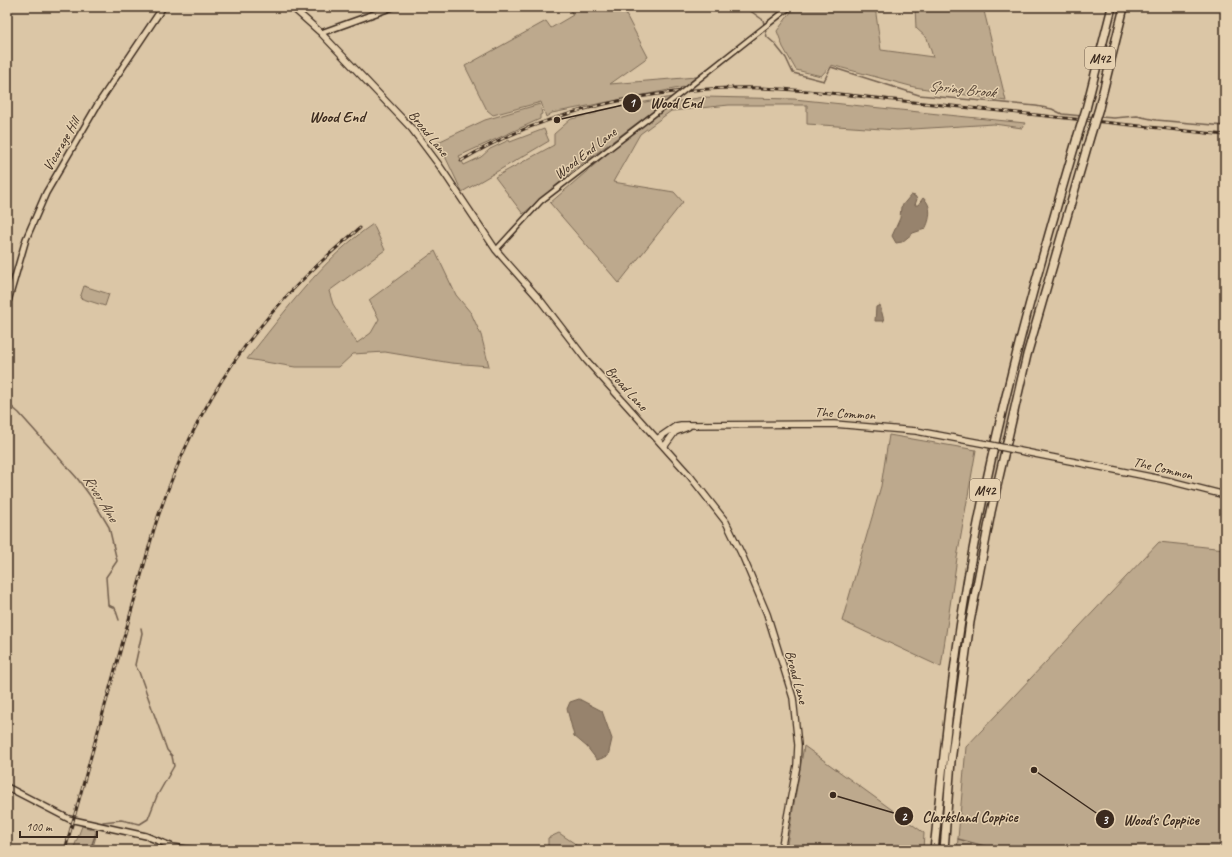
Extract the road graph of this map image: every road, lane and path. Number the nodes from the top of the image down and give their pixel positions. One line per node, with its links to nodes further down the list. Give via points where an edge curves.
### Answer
1 (163, 7): 9 (street, Vicarage Hill, via 98,104 46,193 30,227)
2 (292, 7): 7 (main road, Broad Lane)
3 (393, 7): 7 (street)
4 (790, 7): 8 (street, Wood End Lane, bridge, via 541,201)
5 (1112, 7): 17 (highway, M42, bridge, via 998,426 979,516 957,647)
6 (1124, 7): 18 (highway, M42, bridge, via 1099,108 1027,355 991,512 970,622 951,761)
7 (321, 33): 8 (main road, Broad Lane, via 415,133)
8 (496, 250): 11 (main road, Broad Lane, via 541,301 587,361)
9 (7, 305)
10 (702, 425): 11 (main road, The Common, via 676,426); 12 (main road, The Common, via 682,428); 13 (main road, The Common, bridge, via 834,424 916,431 1166,480)
11 (657, 438): 12 (main road, Broad Lane)
12 (664, 447): 16 (main road, Broad Lane, via 717,510 732,534 767,614 793,698 798,745 797,765)
13 (1225, 495)
14 (7, 787): 15 (street, via 69,819 146,836 174,847)
15 (193, 850)
16 (781, 850)
17 (934, 850)
18 (944, 850)

